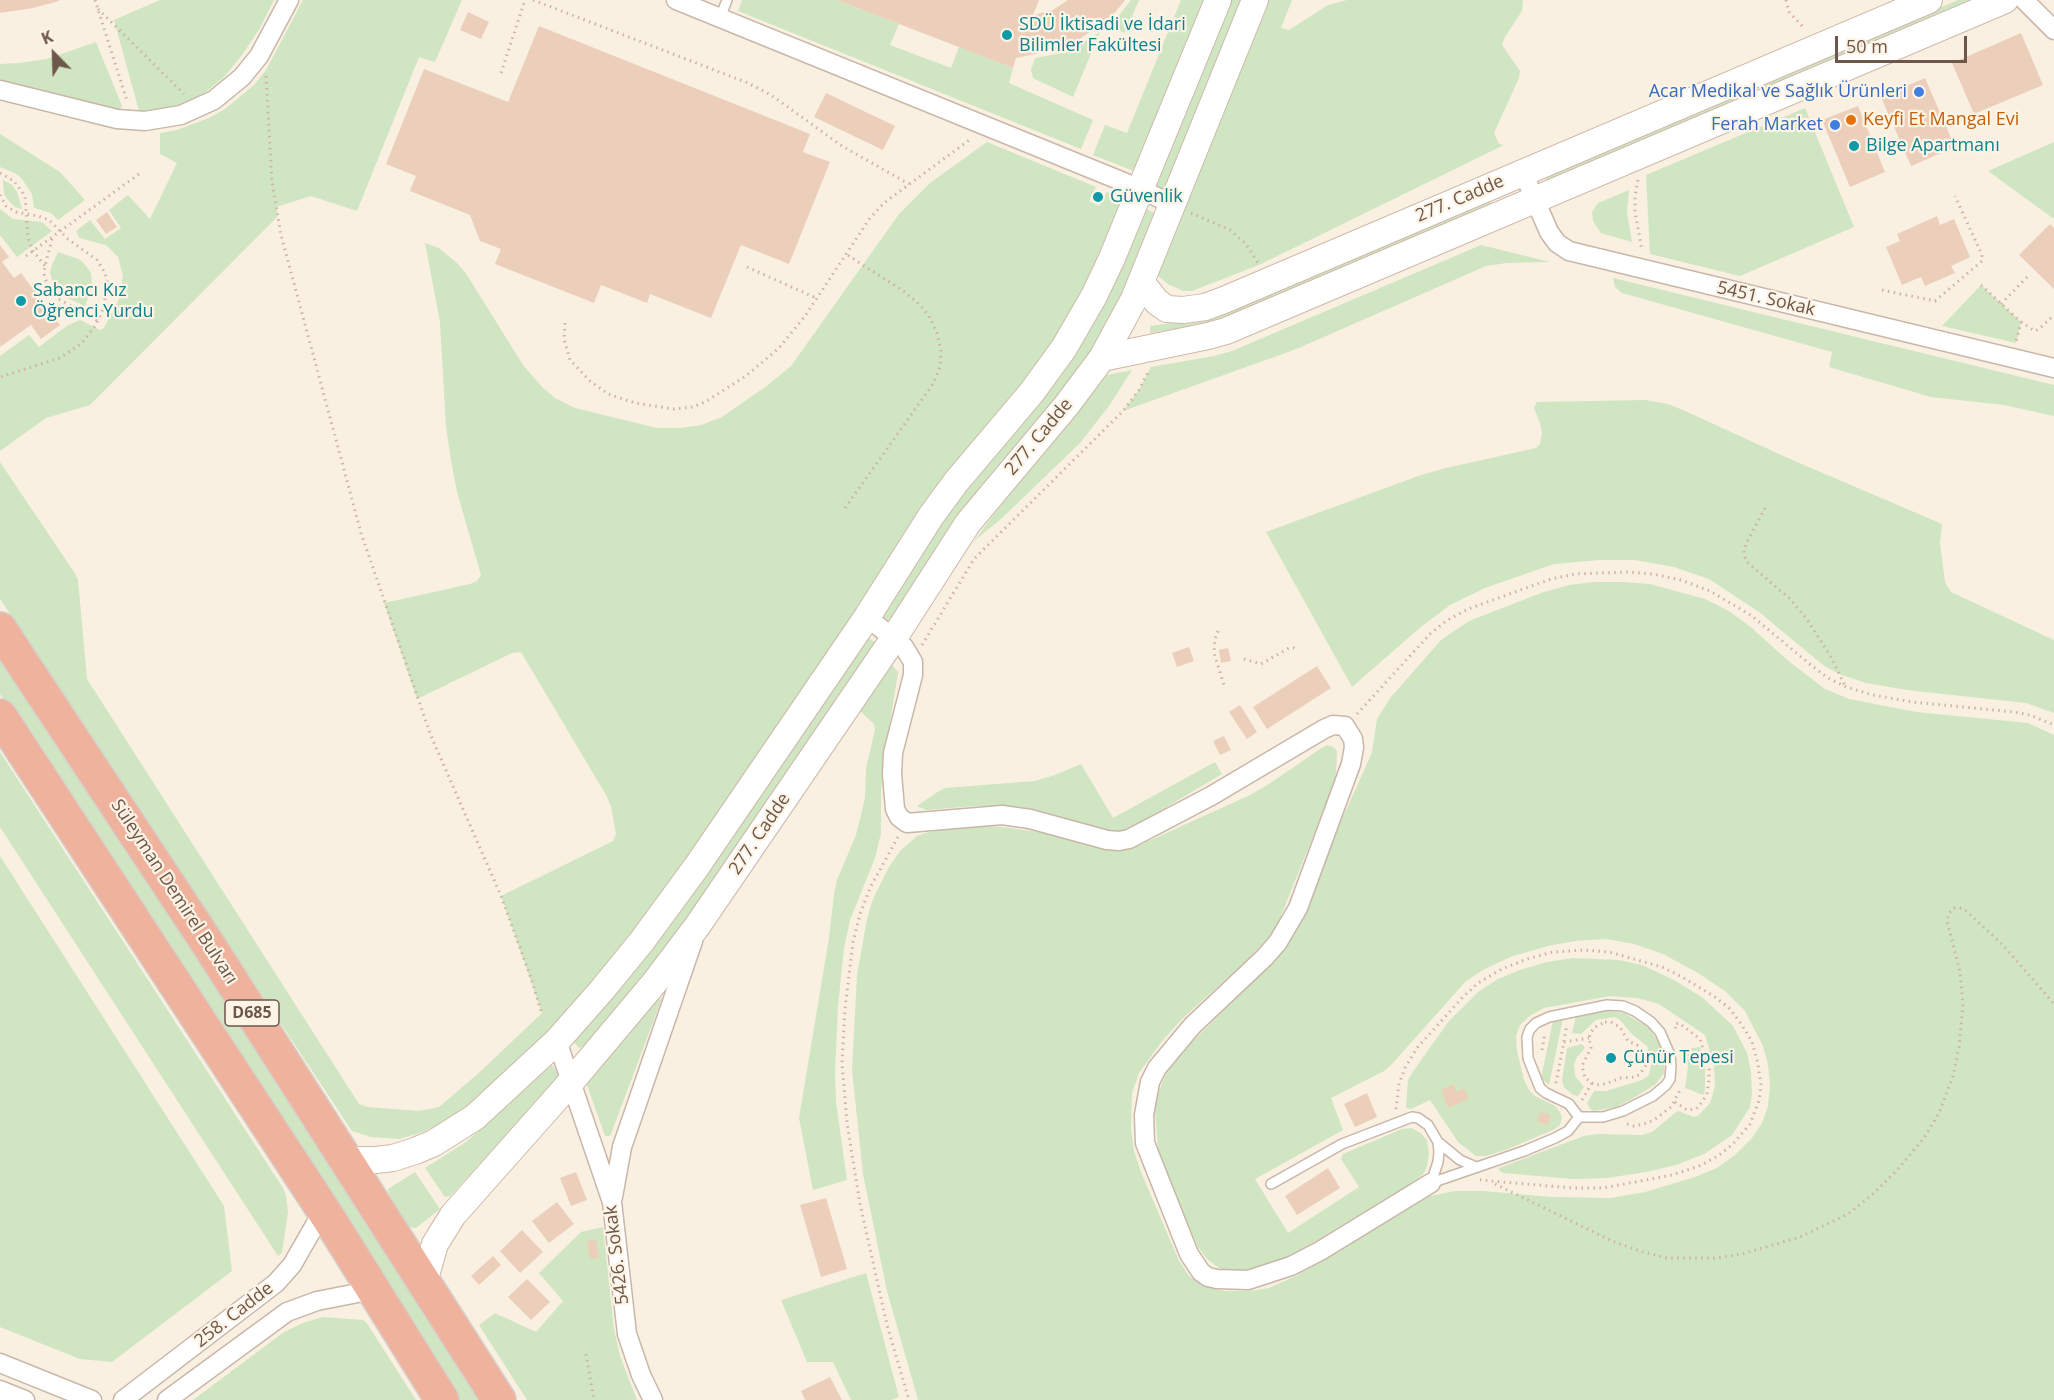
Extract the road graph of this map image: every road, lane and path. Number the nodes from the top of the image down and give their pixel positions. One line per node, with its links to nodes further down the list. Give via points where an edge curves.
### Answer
1 (96, 0): 13 (path)
2 (289, 0): 17 (street)
3 (525, 0): 18 (path)
4 (533, 0): 27 (path, via 748,83 842,146)
5 (676, 0): 14 (street)
6 (728, 0): 14 (lane)
7 (1218, 0): 28 (street, 277. Cadde)
8 (1255, 0): 32 (street)
9 (1786, 0): 16 (path, via 1793,17)
10 (1929, 0): 16 (street, 277. Cadde)
11 (2005, 0): 31 (street)
12 (2024, 0): 15 (street)
13 (98, 9): 20 (path); 21 (path)
14 (720, 18): 22 (street)
15 (2054, 30)
16 (1820, 47): 23 (street, 277. Cadde)
17 (264, 48): 20 (street, via 236,84); 76 (path, via 272,182 281,235 349,491 414,692 501,896)
18 (501, 73)
19 (0, 90): 21 (street)
20 (198, 109): 21 (street, via 172,117)
21 (133, 121)
22 (988, 127): 27 (path); 28 (street)
23 (1523, 172): 31 (street, 5451. Sokak); 44 (street, 277. Cadde, via 1205,307 1167,309)
24 (0, 174): 33 (path, via 14,180 20,188)
25 (139, 174): 34 (path)
26 (1638, 178): 37 (path, via 1635,212)
27 (909, 184): 38 (path, via 870,218)
28 (1141, 190): 32 (street); 60 (street, 277. Cadde, via 1094,297 1064,348 944,499)
29 (0, 195): 33 (path, via 11,210)
30 (1955, 196): 46 (path, via 1982,261 1935,301)
31 (1535, 200): 54 (street, via 1226,331); 56 (street, 5451. Sokak, via 1552,238 1575,253)
32 (1172, 204): 40 (path, via 1230,230 1246,244); 44 (street)
33 (27, 215): 34 (path, via 44,217); 36 (path)
34 (61, 231): 35 (path); 50 (path, via 92,255 105,273 106,299)
35 (52, 237): 36 (path); 41 (path)
36 (33, 251): 39 (path); 41 (path)
37 (1642, 252)
38 (845, 254): 47 (path); 58 (path, via 920,305 937,333 941,351 933,384)
39 (26, 256)
40 (1259, 265)
41 (45, 266): 50 (path, via 46,282 57,297)
42 (747, 267): 47 (path)
43 (2029, 275): 48 (path)
44 (1141, 282): 55 (street, 277. Cadde)
45 (1981, 285): 48 (path)
46 (1882, 290)
47 (816, 298): 52 (path, via 793,332 761,364 705,402 683,409 635,404 598,388 570,360 564,339)
48 (2001, 304): 51 (path)
49 (2054, 315): 51 (path, via 2034,331)
50 (98, 321): 57 (path, via 82,343 66,355)
51 (2021, 322): 53 (path)
52 (565, 323)
53 (2016, 343)
54 (1160, 347): 55 (street); 66 (path, via 1139,390 1123,411 974,559)
55 (1102, 358): 63 (street, 277. Cadde, via 968,523)
56 (2054, 368)
57 (0, 377)
58 (845, 508)
59 (1765, 508): 68 (path, via 1747,542 1745,557 1806,618)
60 (867, 617): 63 (street); 78 (street, 277. Cadde, via 680,890)
61 (0, 628): 87 (highway, Süleyman Demirel Bulvarı / D685)
62 (1218, 631): 67 (path, via 1214,653)
63 (894, 638): 66 (street); 73 (street, 277. Cadde)
64 (1298, 650): 65 (path, via 1289,648 1261,664)
65 (1244, 659)
66 (913, 662): 72 (street, via 892,774 895,809)
67 (1224, 685)
68 (1846, 687): 70 (path, via 1913,702 2014,712); 71 (path, via 1812,666 1752,616 1710,591 1653,574 1575,574 1508,593 1446,621)
69 (0, 716): 94 (highway, D685)
70 (2054, 725)
71 (1345, 726): 72 (street, via 1324,729 1129,839 1107,840 1002,815); 90 (street, via 1353,739 1351,765 1298,908 1265,957 1192,1026 1157,1068 1145,1106 1145,1143 1189,1254 1201,1272 1217,1279 1248,1280 1291,1266)
72 (907, 823): 108 (path, via 870,888 860,914 849,963 842,1063 860,1204 884,1314)
73 (699, 925): 80 (street, 277. Cadde); 93 (street, via 622,1147)
74 (2054, 1004): 91 (path, via 2002,944 1966,911 1954,908 1947,921 1960,972 1963,1004 1953,1076 1939,1113 1924,1138 1873,1194 1848,1214 1800,1237 1718,1258 1667,1258 1612,1241)
75 (1570, 1011): 79 (path); 82 (lane, via 1536,1023 1527,1037 1528,1058 1536,1081); 84 (lane, via 1607,1005 1635,1011 1660,1032 1671,1066 1666,1085 1646,1100 1603,1117)
76 (542, 1014)
77 (1589, 1038): 79 (path); 81 (path, via 1591,1048 1582,1066 1585,1078); 81 (path, via 1600,1023 1616,1023 1646,1059 1644,1070 1636,1077 1601,1085)
78 (557, 1041): 80 (street, 5426. Sokak); 87 (street, 277. Cadde, via 475,1117 434,1143 393,1158)
79 (1564, 1042): 82 (path)
80 (571, 1082): 93 (street, 5426. Sokak); 95 (street, 277. Cadde, via 453,1215 435,1244)
81 (1592, 1083): 83 (path, via 1586,1096)
82 (1553, 1097): 83 (lane)
83 (1573, 1108): 84 (lane)
84 (1580, 1117): 88 (lane, via 1568,1131 1555,1138)
85 (1395, 1124): 86 (lane, via 1418,1118 1428,1125); 91 (path, via 1399,1083 1417,1048 1478,983 1527,959 1584,950 1636,958 1682,976 1730,1008 1742,1025 1758,1064 1760,1101 1750,1124 1718,1156 1672,1175 1603,1188); 92 (lane, via 1342,1144)
86 (1437, 1142): 88 (lane); 90 (lane, via 1438,1162)
87 (347, 1160): 95 (highway, Süleyman Demirel Bulvarı / D685)
88 (1476, 1167): 89 (lane)
89 (1458, 1173): 90 (lane); 91 (path)
90 (1431, 1183)
91 (1493, 1183)
92 (1271, 1184)
93 (612, 1202): 107 (street, 5426. Sokak, via 627,1334)
94 (323, 1211): 96 (highway, D685); 102 (street, 258. Cadde, via 292,1265 276,1283)
95 (424, 1282): 105 (highway, Süleyman Demirel Bulvarı / D685)
96 (373, 1290): 103 (street, 258. Cadde, via 317,1301 287,1312); 104 (highway, D685)
97 (586, 1354): 106 (path)
98 (0, 1363): 101 (street)
99 (0, 1390): 100 (street)
100 (25, 1400)
101 (92, 1400)
102 (123, 1400)
103 (166, 1400)
104 (442, 1400)
105 (500, 1400)
106 (594, 1400)
107 (652, 1400)
108 (909, 1400)

